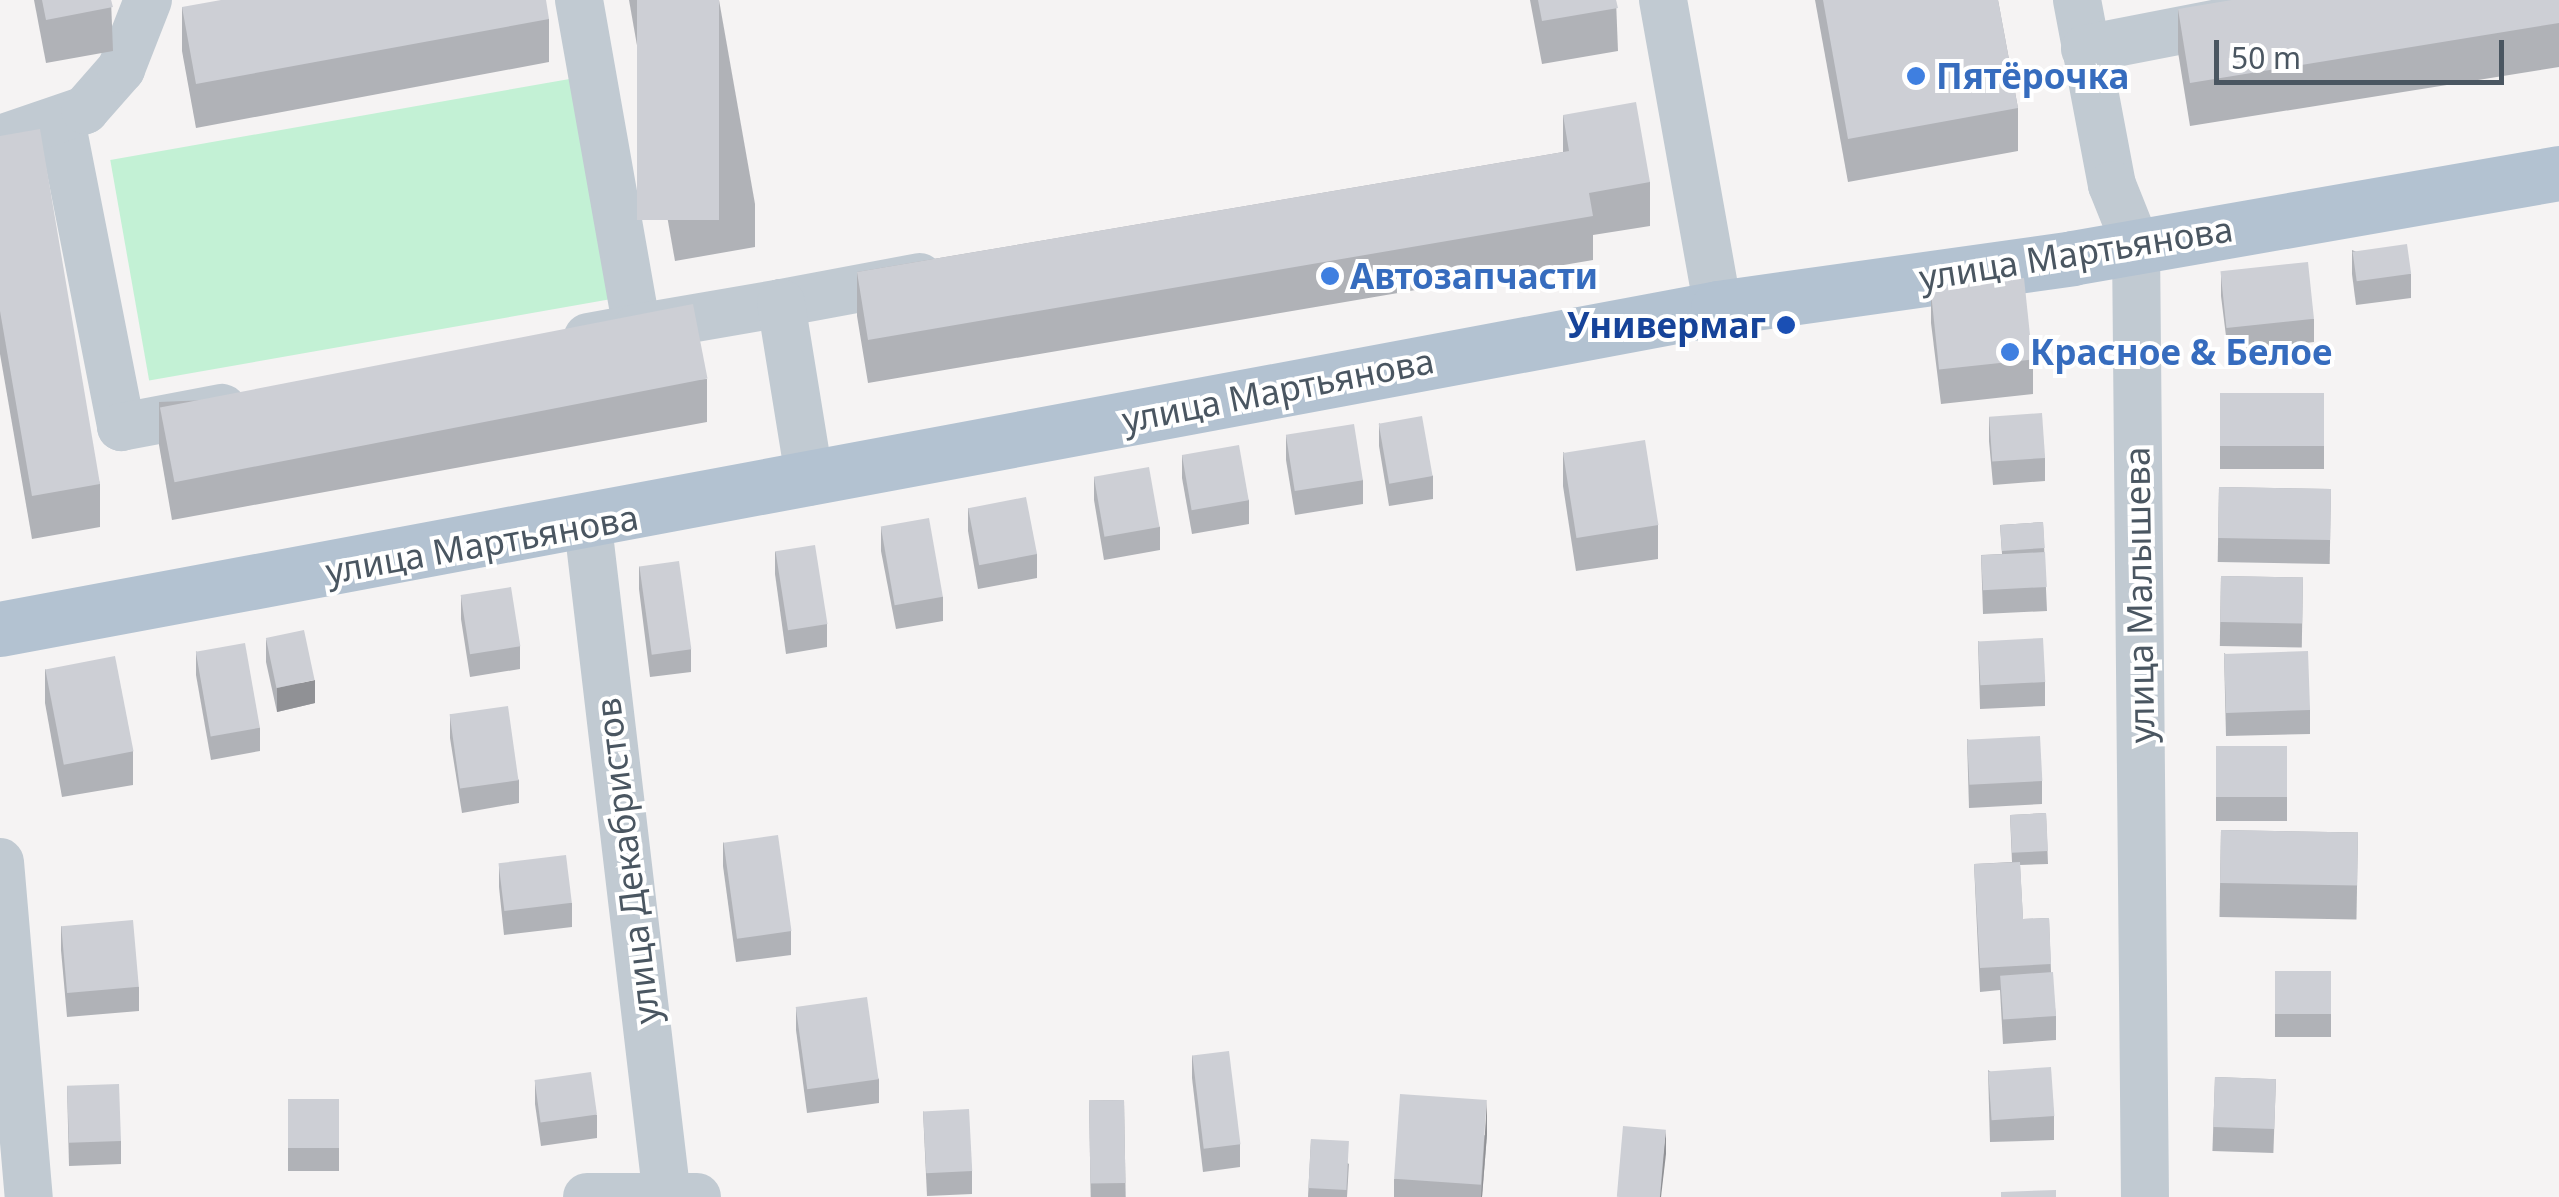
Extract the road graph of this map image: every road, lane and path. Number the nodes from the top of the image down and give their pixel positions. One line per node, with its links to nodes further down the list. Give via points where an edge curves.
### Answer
1 (148, 0): 8 (street, via 121,69 85,110)
2 (579, 0): 15 (street)
3 (1662, 0): 14 (street)
4 (2077, 0): 7 (street, улица Малышева)
5 (2336, 0): 6 (street)
6 (2280, 5): 7 (street)
7 (2085, 49): 11 (street, улица Малышева, via 2112,185)
8 (61, 120): 9 (street); 17 (street, via 121,427)
9 (0, 138)
10 (2559, 172): 11 (main road, улица Мартьянова)
11 (2136, 246): 14 (main road, улица Мартьянова); 25 (street, улица Малышева)
12 (968, 268): 13 (street)
13 (781, 303): 15 (street); 18 (street)
14 (1718, 308): 18 (main road, улица Мартьянова)
15 (637, 328): 16 (street)
16 (542, 346)
17 (275, 398)
18 (810, 482): 19 (main road, улица Мартьянова)
19 (588, 526): 20 (main road, улица Мартьянова); 22 (street, улица Декабристов)
20 (0, 629)
21 (0, 862): 23 (street)
22 (677, 1196): 24 (street)
23 (29, 1197)
24 (587, 1197)
25 (2144, 1197)

